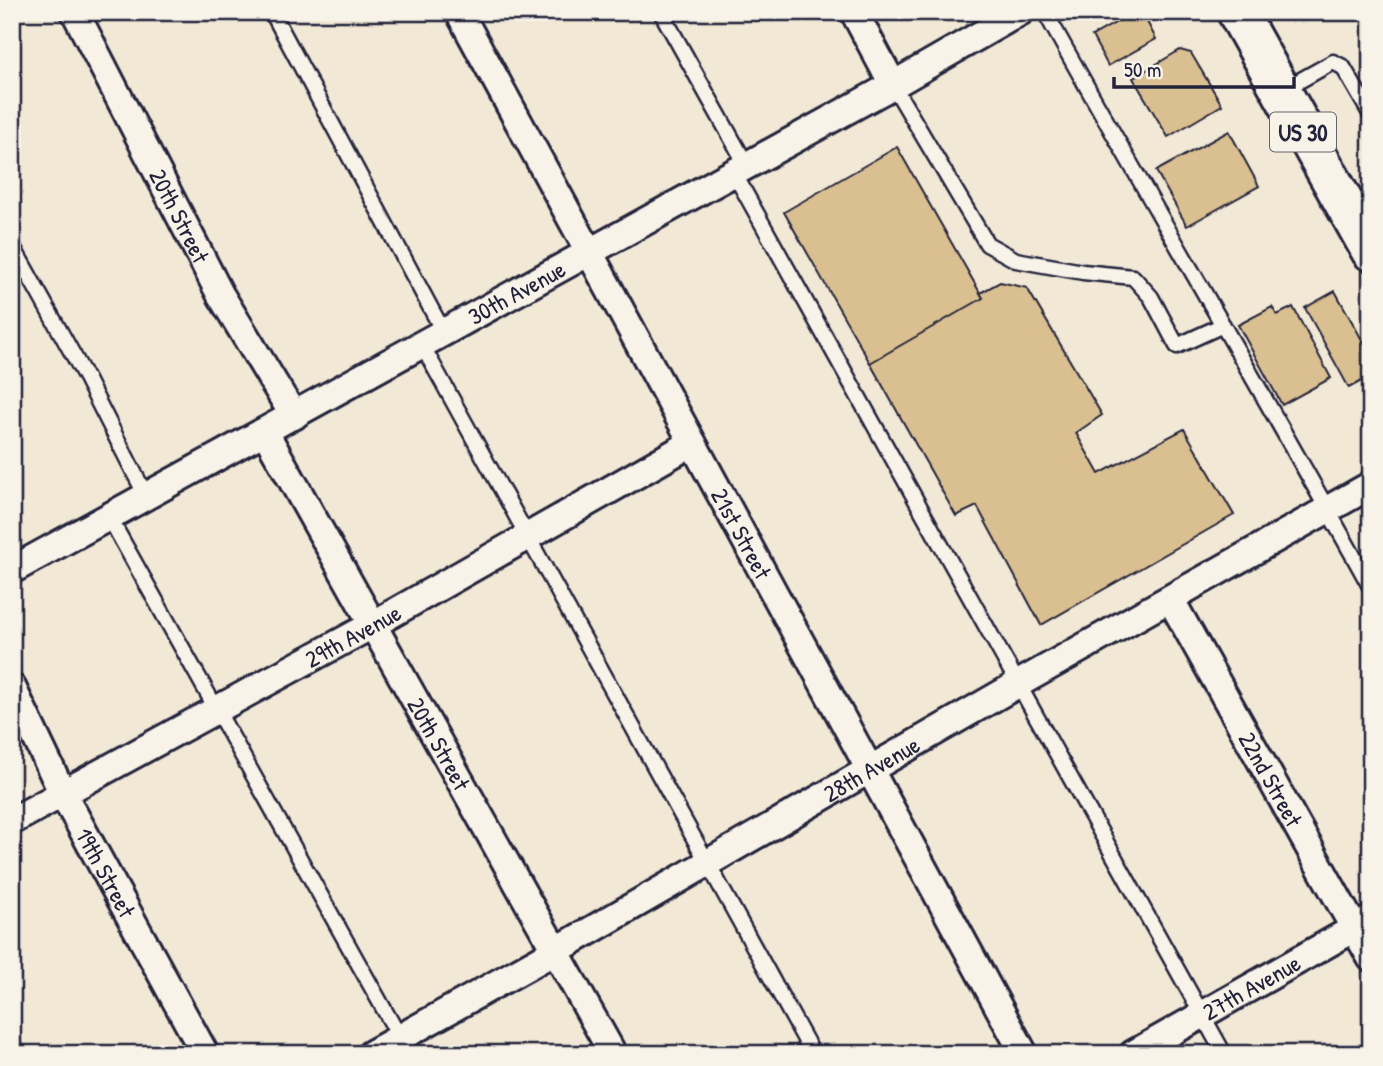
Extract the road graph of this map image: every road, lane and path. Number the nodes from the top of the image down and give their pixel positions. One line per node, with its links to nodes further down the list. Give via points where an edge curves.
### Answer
1 (75, 12): 18 (street, 20th Street, via 220,294)
2 (272, 12): 17 (lane)
3 (458, 12): 15 (street, 21st Street)
4 (662, 12): 12 (lane)
5 (854, 12): 9 (street)
6 (1020, 12): 9 (street, 30th Avenue)
7 (1045, 12): 16 (lane)
8 (1237, 12): 10 (highway, US 30)
9 (893, 85): 12 (street, 30th Avenue); 16 (lane, via 987,244 1016,261 1133,277 1151,297 1177,346)
10 (1280, 92): 11 (lane, via 1333,62 1343,67); 13 (highway, US 30)
11 (1371, 116)
12 (740, 170): 15 (street, 30th Avenue); 30 (lane)
13 (1368, 240)
14 (12, 245): 22 (lane)
15 (589, 252): 17 (street, 30th Avenue); 20 (street, 21st Street)
16 (1223, 325): 23 (lane)
17 (433, 339): 18 (street, 30th Avenue); 25 (lane)
18 (294, 416): 19 (street, 30th Avenue)
19 (265, 432): 22 (street, 30th Avenue); 29 (street, 20th Street)
20 (692, 443): 25 (street, 29th Avenue); 33 (street, 21st Street)
21 (1371, 485): 23 (street, 28th Avenue)
22 (146, 496): 24 (street, 30th Avenue)
23 (1328, 509): 27 (lane); 28 (street, 28th Avenue)
24 (109, 517): 26 (street, 30th Avenue); 32 (lane)
25 (529, 536): 29 (street, 29th Avenue); 36 (lane)
26 (12, 570)
27 (1371, 588)
28 (1171, 600): 30 (street, 28th Avenue); 37 (street, 22nd Street)
29 (374, 624): 32 (street, 29th Avenue); 38 (street, 20th Street)
30 (1018, 684): 33 (street, 28th Avenue); 40 (lane)
31 (12, 687): 34 (street, 19th Street)
32 (216, 710): 34 (street, 29th Avenue); 42 (lane)
33 (870, 770): 36 (street, 28th Avenue); 48 (street, 21st Street)
34 (62, 792): 35 (street, 29th Avenue); 44 (street, 19th Street)
35 (12, 821)
36 (707, 862): 38 (street, 28th Avenue); 47 (lane)
37 (1362, 923): 39 (street, 22nd Street); 40 (street, 27th Avenue)
38 (555, 951): 42 (street, 28th Avenue); 46 (street, 20th Street)
39 (1371, 958)
40 (1203, 1014): 49 (street, 27th Avenue); 50 (lane)
41 (12, 1044): 43 (lane)
42 (405, 1046): 45 (street, 28th Avenue)
43 (18, 1054)
44 (205, 1054)
45 (371, 1054)
46 (613, 1054)
47 (813, 1054)
48 (1024, 1054)
49 (1133, 1054)
50 (1224, 1054)

